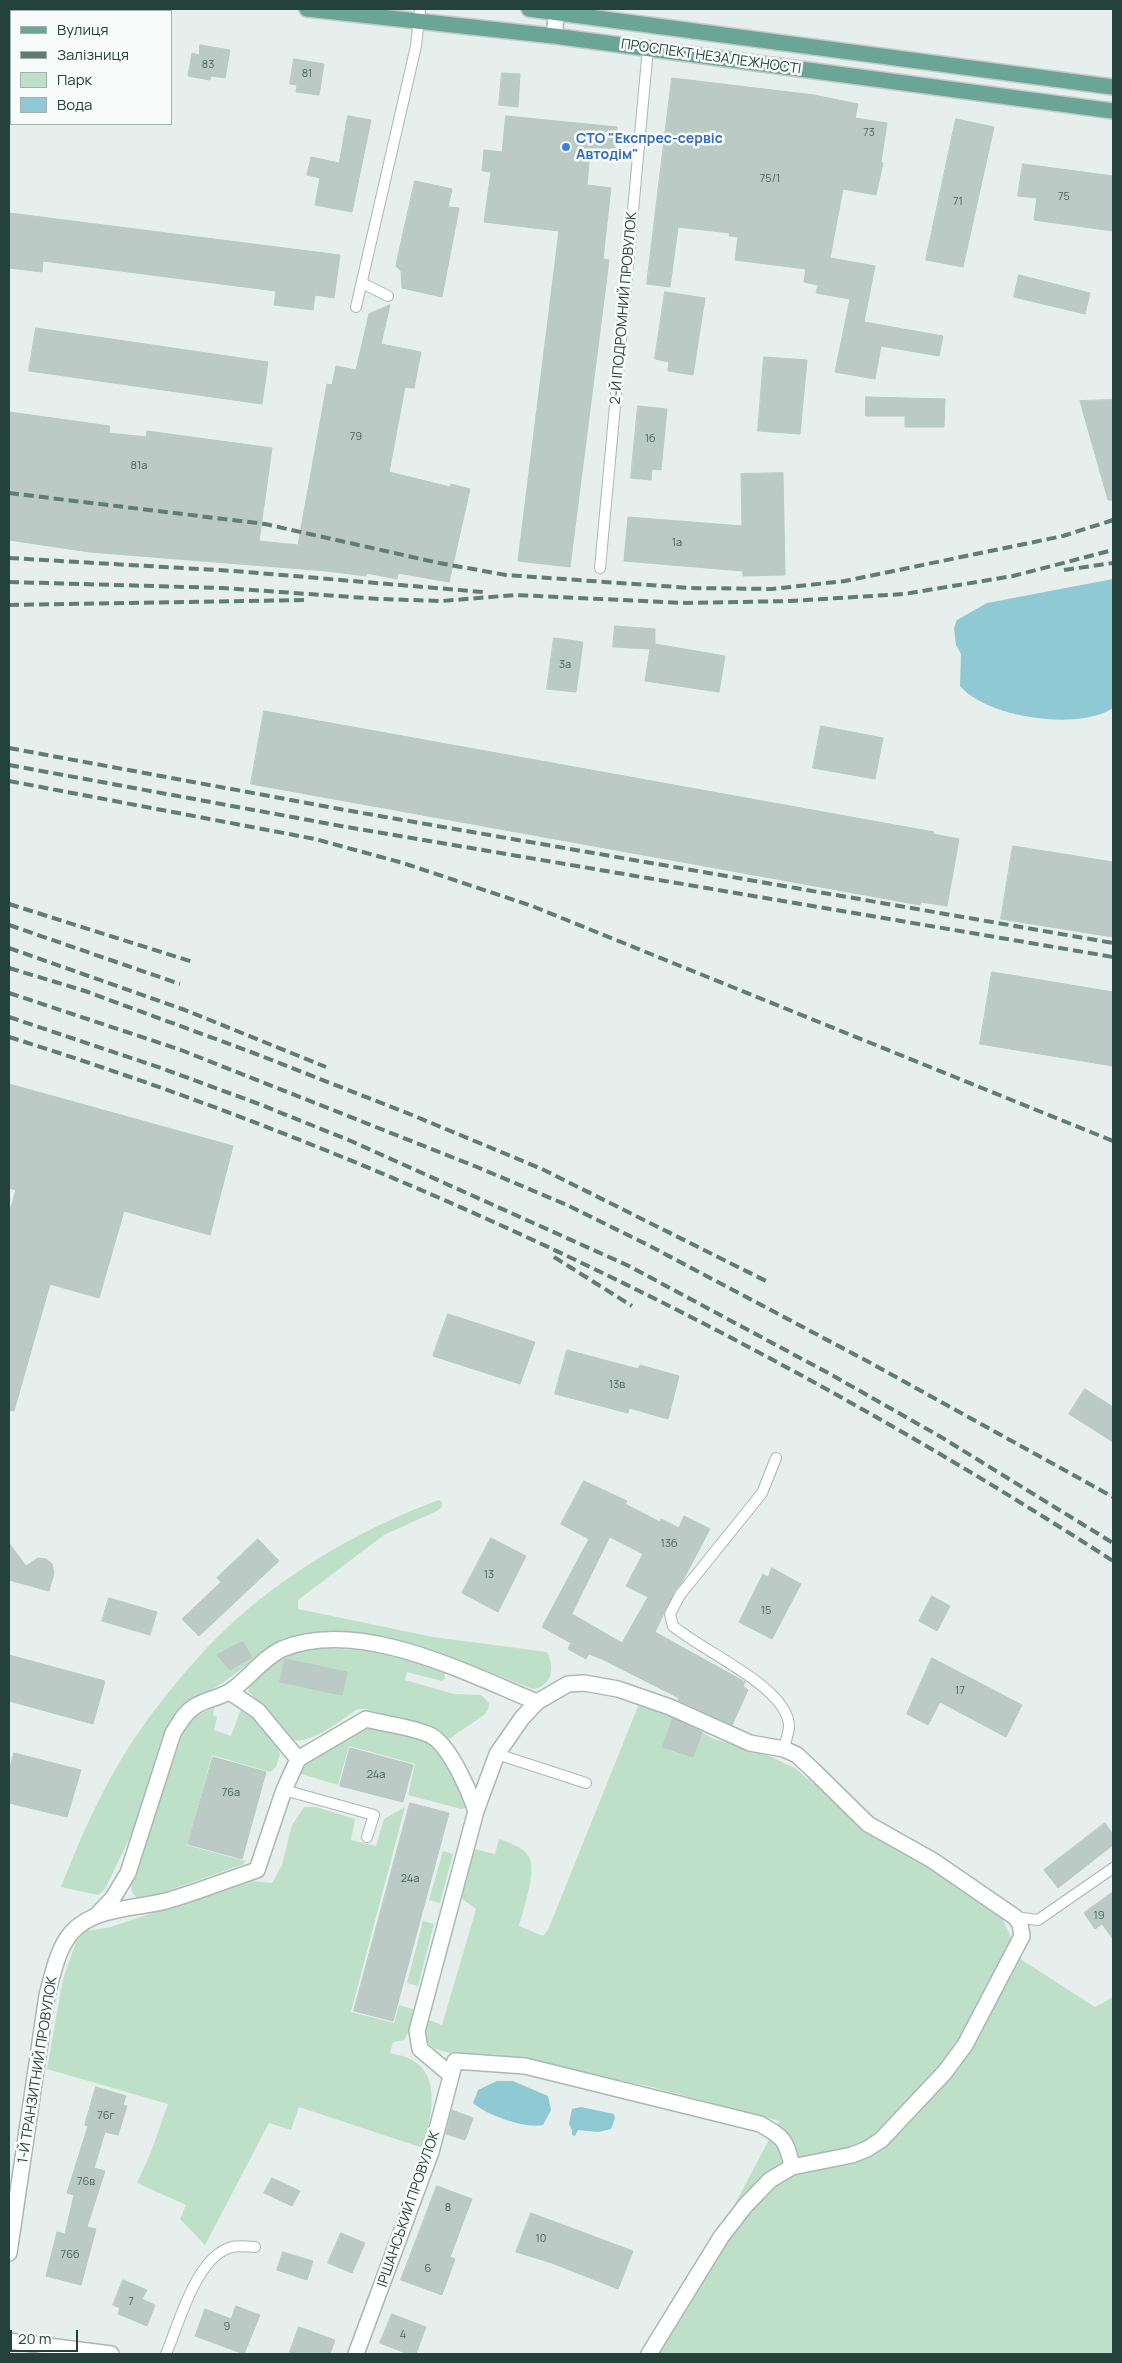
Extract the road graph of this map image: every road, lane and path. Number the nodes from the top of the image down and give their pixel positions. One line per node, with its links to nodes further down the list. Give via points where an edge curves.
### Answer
1 (307, 9): 4 (main road, ПРОСПЕКТ НЕЗАЛЕЖНОСТІ)
2 (529, 9): 3 (main road, ПРОСПЕКТ НЕЗАЛЕЖНОСТІ)
3 (557, 10): 5 (street); 7 (main road, ПРОСПЕКТ НЕЗАЛЕЖНОСТІ, via 662,28)
4 (419, 15): 5 (main road, ПРОСПЕКТ НЕЗАЛЕЖНОСТІ); 9 (lane, via 416,46)
5 (554, 36): 6 (main road, ПРОСПЕКТ НЕЗАЛЕЖНОСТІ)
6 (648, 48): 8 (main road, ПРОСПЕКТ НЕЗАЛЕЖНОСТІ); 12 (lane, 2-Й ІПОДРОМНИЙ ПРОВУЛОК)
7 (1113, 87)
8 (1113, 111)
9 (362, 283): 10 (lane); 11 (lane)
10 (388, 296)
11 (356, 308)
12 (600, 568)
13 (776, 1458): 16 (lane, via 762,1493 680,1595 670,1614 673,1626 688,1639 765,1687 777,1699 787,1715 789,1728)
14 (230, 1692): 15 (street, via 281,1650 305,1642 337,1640 411,1651); 18 (street, via 258,1712); 24 (street, via 194,1706 173,1734 128,1873 113,1898)
15 (537, 1702): 16 (street, via 568,1684 584,1683 618,1689 670,1707 750,1743); 17 (street)
16 (784, 1749): 25 (street, via 797,1755 868,1824 932,1860)
17 (497, 1754): 19 (lane); 21 (street)
18 (298, 1759): 20 (street); 21 (street, via 366,1719 431,1736 442,1745 469,1790)
19 (586, 1783)
20 (284, 1790): 22 (lane, via 374,1815); 24 (street, 1-Й ТРАНЗИТНИЙ ПРОВУЛОК, via 257,1870 167,1900)
21 (476, 1811): 28 (street, via 417,2032 420,2049)
22 (367, 1837)
23 (1113, 1868): 26 (lane)
24 (97, 1915): 31 (street, 1-Й ТРАНЗИТНИЙ ПРОВУЛОК, via 73,1931 65,1941 47,1995)
25 (1015, 1917): 26 (lane); 27 (street)
26 (1038, 1920): 27 (lane)
27 (1022, 1936): 29 (street, via 965,2045 945,2072 886,2135 852,2155)
28 (453, 2068): 29 (street, via 525,2066 760,2124 779,2135 788,2146); 35 (street, ІРШАНСЬКИЙ ПРОВУЛОК, via 431,2152)
29 (792, 2167): 36 (street, via 770,2180 721,2237)
30 (255, 2247): 34 (lane, via 232,2247 214,2255 199,2276)
31 (9, 2253)
32 (9, 2341): 33 (street)
33 (111, 2354)
34 (166, 2354)
35 (356, 2354)
36 (649, 2354)

